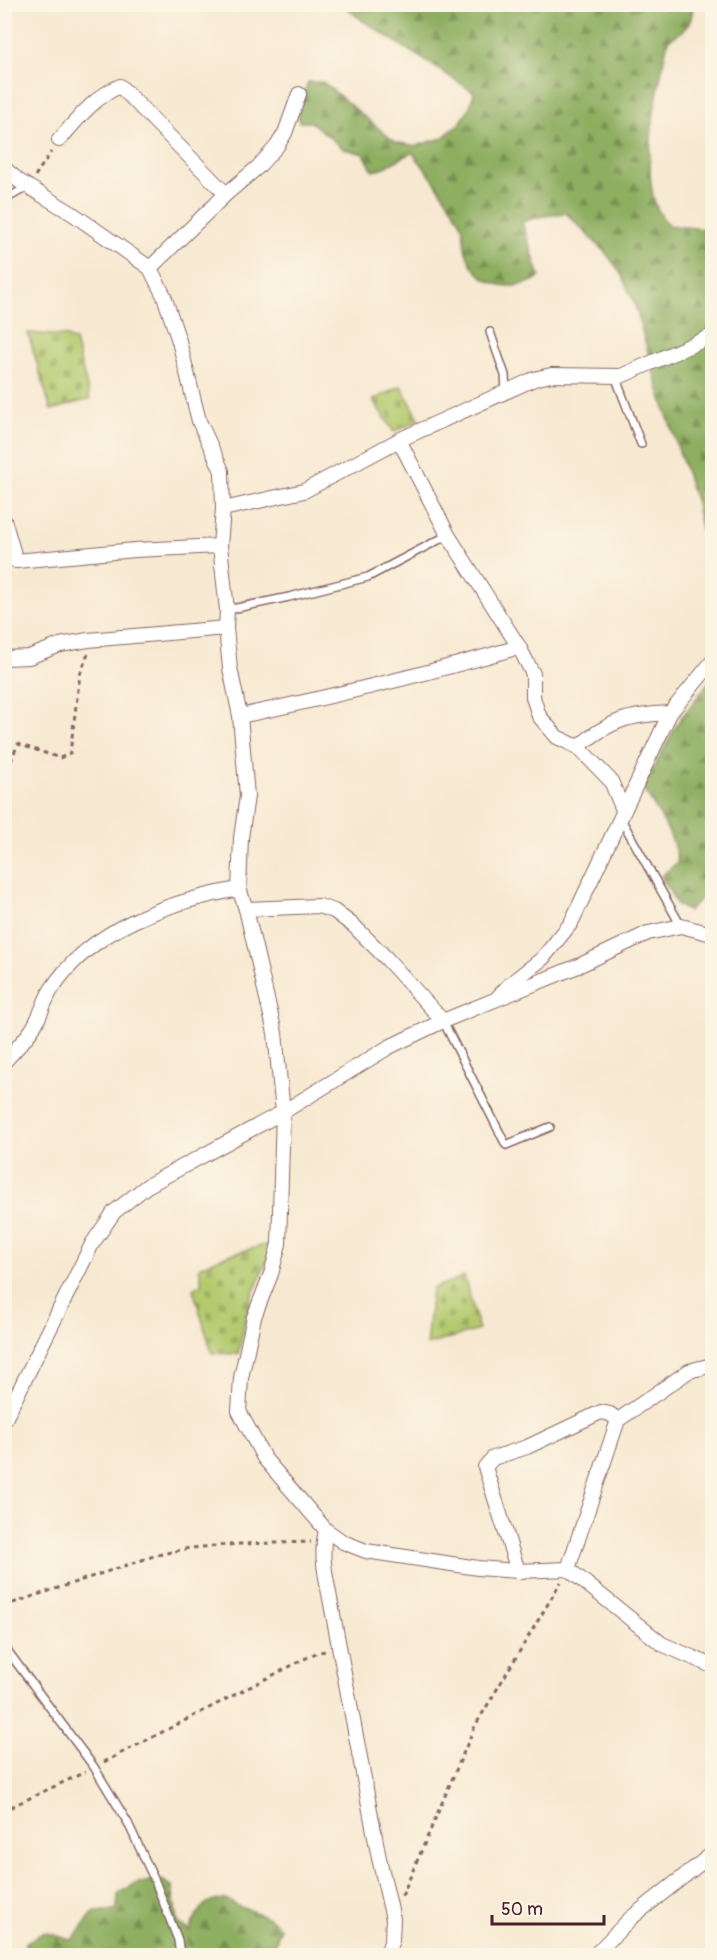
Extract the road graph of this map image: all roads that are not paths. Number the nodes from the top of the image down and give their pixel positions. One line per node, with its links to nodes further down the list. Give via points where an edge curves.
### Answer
1 (299, 94): 5 (street, via 277,146)
2 (59, 140): 5 (street, via 87,108 120,86)
3 (4, 168): 4 (street)
4 (29, 186): 6 (lane); 7 (street)
5 (226, 194): 7 (street)
6 (4, 200)
7 (150, 268): 14 (street, via 179,341 199,421 222,471)
8 (490, 332): 11 (lane, via 505,375)
9 (712, 336): 10 (street)
10 (615, 376): 11 (street, via 551,375); 13 (lane)
11 (506, 392): 12 (street)
12 (399, 440): 14 (street, via 304,491); 16 (street)
13 (641, 444)
14 (223, 509): 17 (street)
15 (4, 520): 17 (street, via 16,561)
16 (448, 535): 18 (lane, via 368,577); 20 (street)
17 (220, 546): 18 (street)
18 (227, 610): 19 (street)
19 (226, 628): 21 (street, via 88,640 29,657); 24 (street)
20 (519, 647): 24 (street, via 434,672); 25 (street, via 533,674 533,697 539,716 557,737)
21 (4, 658)
22 (712, 662): 23 (street)
23 (670, 713): 25 (street, via 611,723); 26 (street)
24 (240, 716): 27 (street, via 247,796)
25 (578, 747): 26 (street, via 611,781)
26 (622, 813): 29 (lane); 31 (street, via 571,923 543,958)
27 (239, 889): 28 (street); 33 (street, via 199,896 166,908 122,926 86,950 50,991 32,1031)
28 (246, 909): 32 (street, via 320,906 333,911 387,959); 34 (street, via 274,1033)
29 (681, 926): 30 (street); 31 (street, via 648,933)
30 (712, 934)
31 (495, 1001): 32 (street)
32 (442, 1021): 34 (street, via 389,1047); 35 (lane, via 506,1146)
33 (4, 1062)
34 (282, 1112): 38 (street, via 147,1186 114,1212 92,1244); 39 (street, via 279,1244 245,1352 239,1411 264,1458)
35 (550, 1127)
36 (712, 1365): 37 (street, via 689,1371)
37 (618, 1420): 40 (street); 41 (street, via 601,1412 527,1447 493,1458 485,1467)
38 (4, 1421)
39 (324, 1536): 41 (street, via 366,1551); 46 (street, via 323,1560 339,1649 393,1919)
40 (568, 1569): 41 (street); 43 (street, via 662,1644)
41 (518, 1570)
42 (4, 1646): 45 (lane, via 94,1767 128,1823 174,1930)
43 (712, 1666)
44 (712, 1854): 47 (street, via 632,1918)
45 (180, 1956)
46 (386, 1956)
47 (594, 1956)

